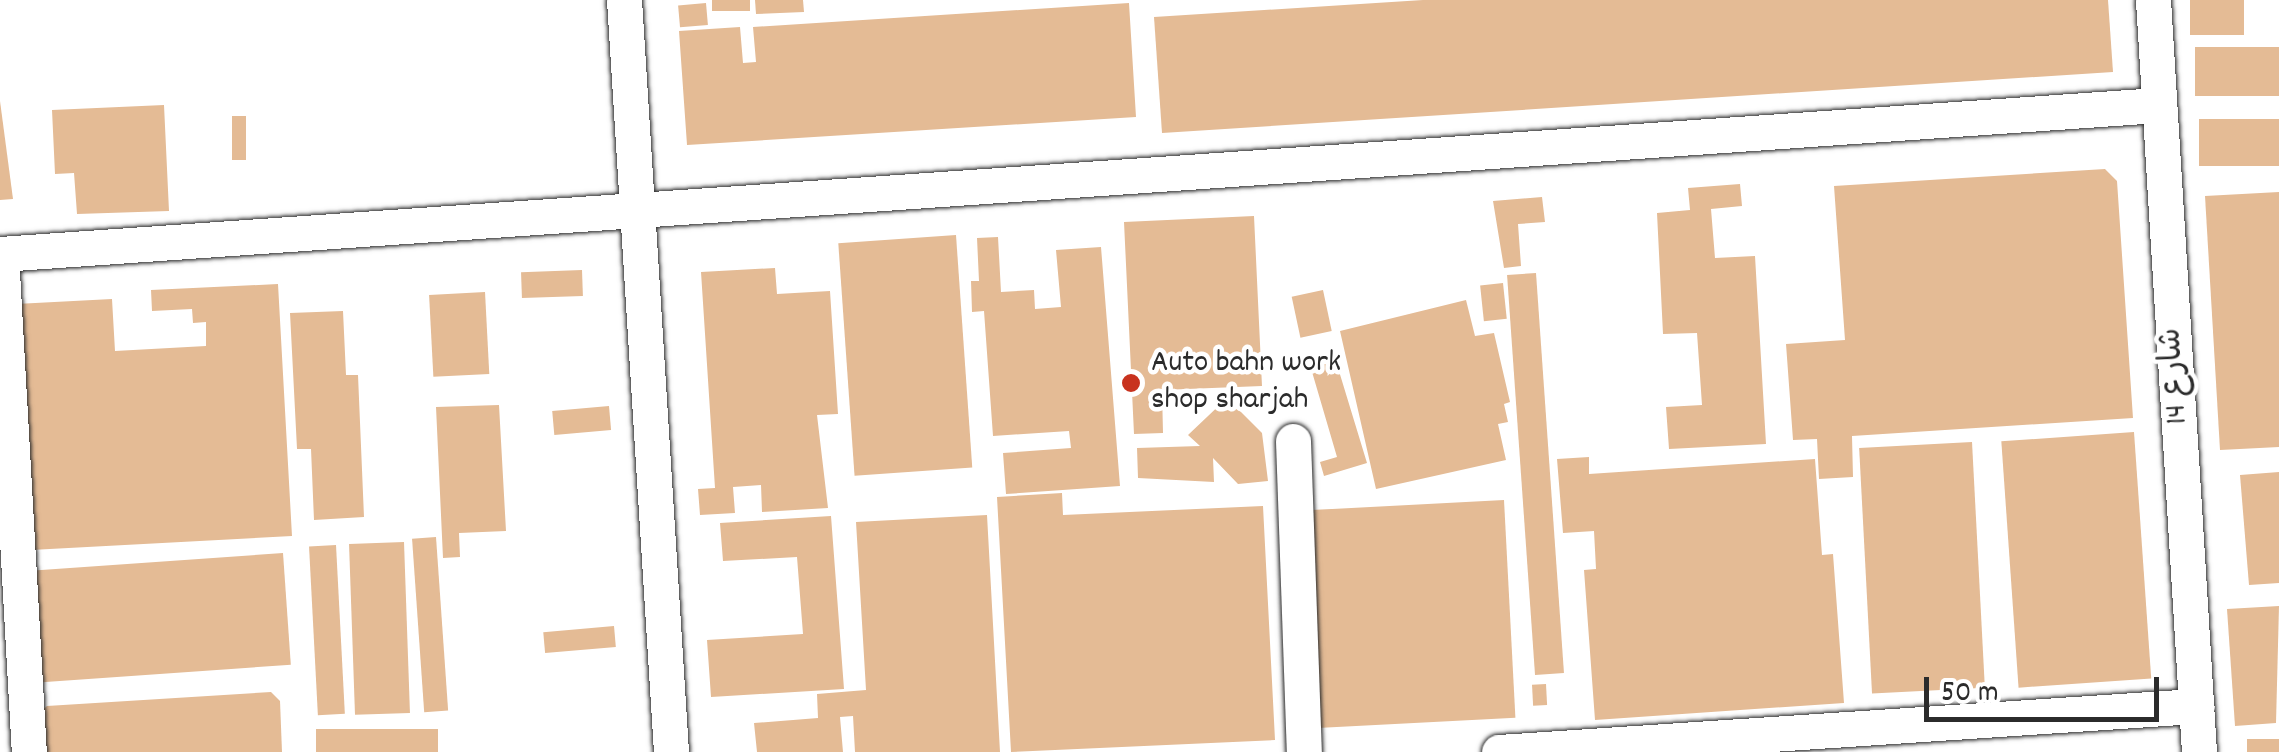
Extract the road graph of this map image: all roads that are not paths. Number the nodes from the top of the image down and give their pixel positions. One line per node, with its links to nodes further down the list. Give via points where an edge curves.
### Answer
1 (624, 0): 4 (street)
2 (2153, 0): 3 (street, شارع 14)
3 (2160, 104): 4 (street); 7 (street, شارع 14)
4 (638, 212): 5 (street); 9 (street)
5 (0, 254): 8 (street)
6 (1293, 441): 10 (street)
7 (2196, 706): 11 (street); 12 (street, شارع 14)
8 (29, 752)
9 (671, 752)
10 (1304, 752)
11 (1499, 752)
12 (2199, 752)

